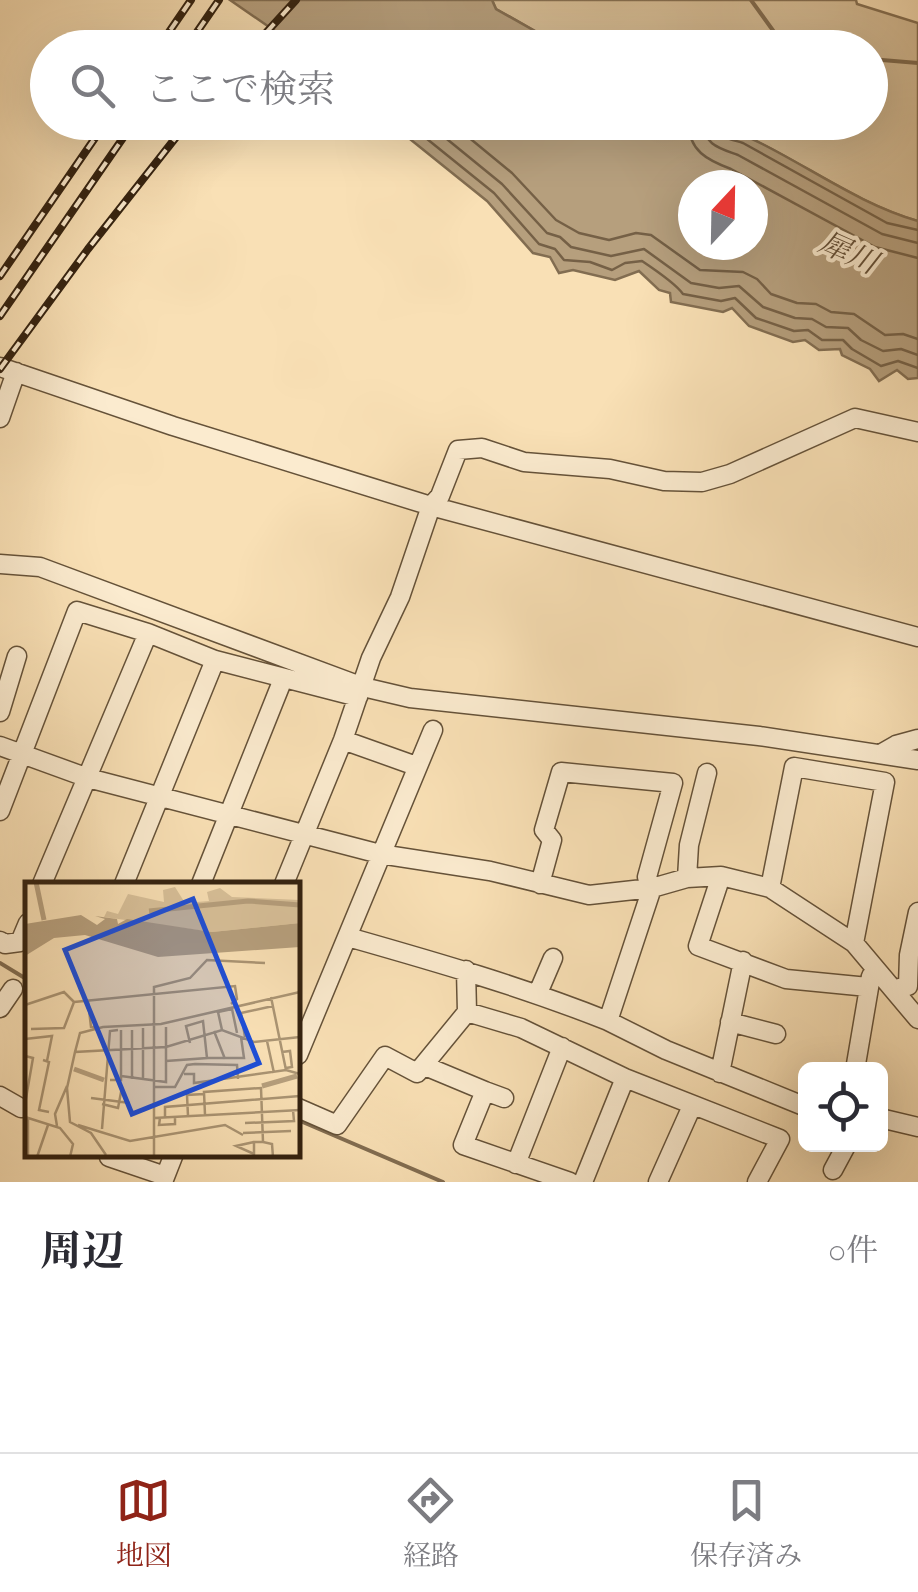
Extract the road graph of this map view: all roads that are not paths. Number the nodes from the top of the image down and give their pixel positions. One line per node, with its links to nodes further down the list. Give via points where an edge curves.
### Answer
1 (8, 370): 2 (street); 4 (street)
2 (0, 418)
3 (918, 432): 4 (street, via 855,418 702,482 524,462 482,448 458,450)
4 (431, 506): 7 (street); 11 (street)
5 (5, 560): 11 (street, via 40,567)
6 (148, 632): 9 (street); 18 (street, via 78,611); 22 (street)
7 (918, 636)
8 (18, 656): 12 (street)
9 (215, 660): 10 (street); 23 (street)
10 (284, 678): 11 (street); 25 (street)
11 (360, 692): 15 (street); 17 (street)
12 (0, 712)
13 (433, 730): 20 (street)
14 (918, 739): 17 (street)
15 (344, 740): 20 (street); 26 (street)
16 (0, 746): 18 (street)
17 (882, 753): 19 (street)
18 (24, 756): 22 (street); 24 (street)
19 (918, 760)
20 (416, 766): 27 (street)
21 (707, 773): 29 (street)
22 (88, 778): 23 (street); 30 (street)
23 (160, 798): 25 (street); 31 (street)
24 (0, 811)
25 (230, 815): 26 (street); 32 (street)
26 (305, 833): 27 (street); 33 (street)
27 (380, 854): 34 (street); 39 (street)
28 (721, 876): 29 (street); 36 (street); 43 (street, via 698,946)
29 (686, 878): 35 (street)
30 (43, 882)
31 (125, 882)
32 (202, 882)
33 (285, 882)
34 (540, 884): 35 (street, via 589,895); 35 (street, via 552,840 544,830 560,772 673,783 647,876)
35 (652, 888): 53 (street)
36 (770, 888): 41 (street); 41 (street, via 794,767 885,782)
37 (918, 912): 48 (street, via 908,986)
38 (25, 930): 40 (street, via 20,942)
39 (348, 937): 45 (street); 57 (street)
40 (0, 941)
41 (854, 943): 44 (street)
42 (553, 958): 49 (street)
43 (743, 961): 46 (street, via 786,979); 54 (street)
44 (873, 966): 46 (street); 48 (street)
45 (466, 970): 49 (street); 51 (street)
46 (868, 987): 58 (street)
47 (13, 989): 50 (street)
48 (895, 990): 52 (street)
49 (538, 993): 53 (street)
50 (0, 1008)
51 (467, 1012): 56 (street); 59 (street)
52 (918, 1019)
53 (608, 1021): 60 (street)
54 (730, 1022): 55 (street); 60 (street)
55 (776, 1034)
56 (562, 1047): 61 (street); 73 (street)
57 (300, 1049)
58 (856, 1062)
59 (425, 1066): 62 (street); 68 (street, via 417,1073 385,1056 337,1125)
60 (720, 1073): 65 (street)
61 (625, 1078): 66 (street); 78 (street)
62 (485, 1091): 64 (street); 73 (street, via 464,1145)
63 (0, 1096): 67 (street)
64 (504, 1098)
65 (798, 1104)
66 (692, 1106): 79 (street); 80 (street, via 780,1139)
67 (21, 1108)
68 (300, 1109)
69 (888, 1120): 70 (street)
70 (918, 1127)
71 (842, 1152): 74 (street)
72 (108, 1157): 75 (street)
73 (516, 1164): 77 (street)
74 (833, 1170)
75 (128, 1174): 76 (street)
76 (164, 1179)
77 (570, 1182)
78 (583, 1182)
79 (658, 1182)
80 (757, 1182)

